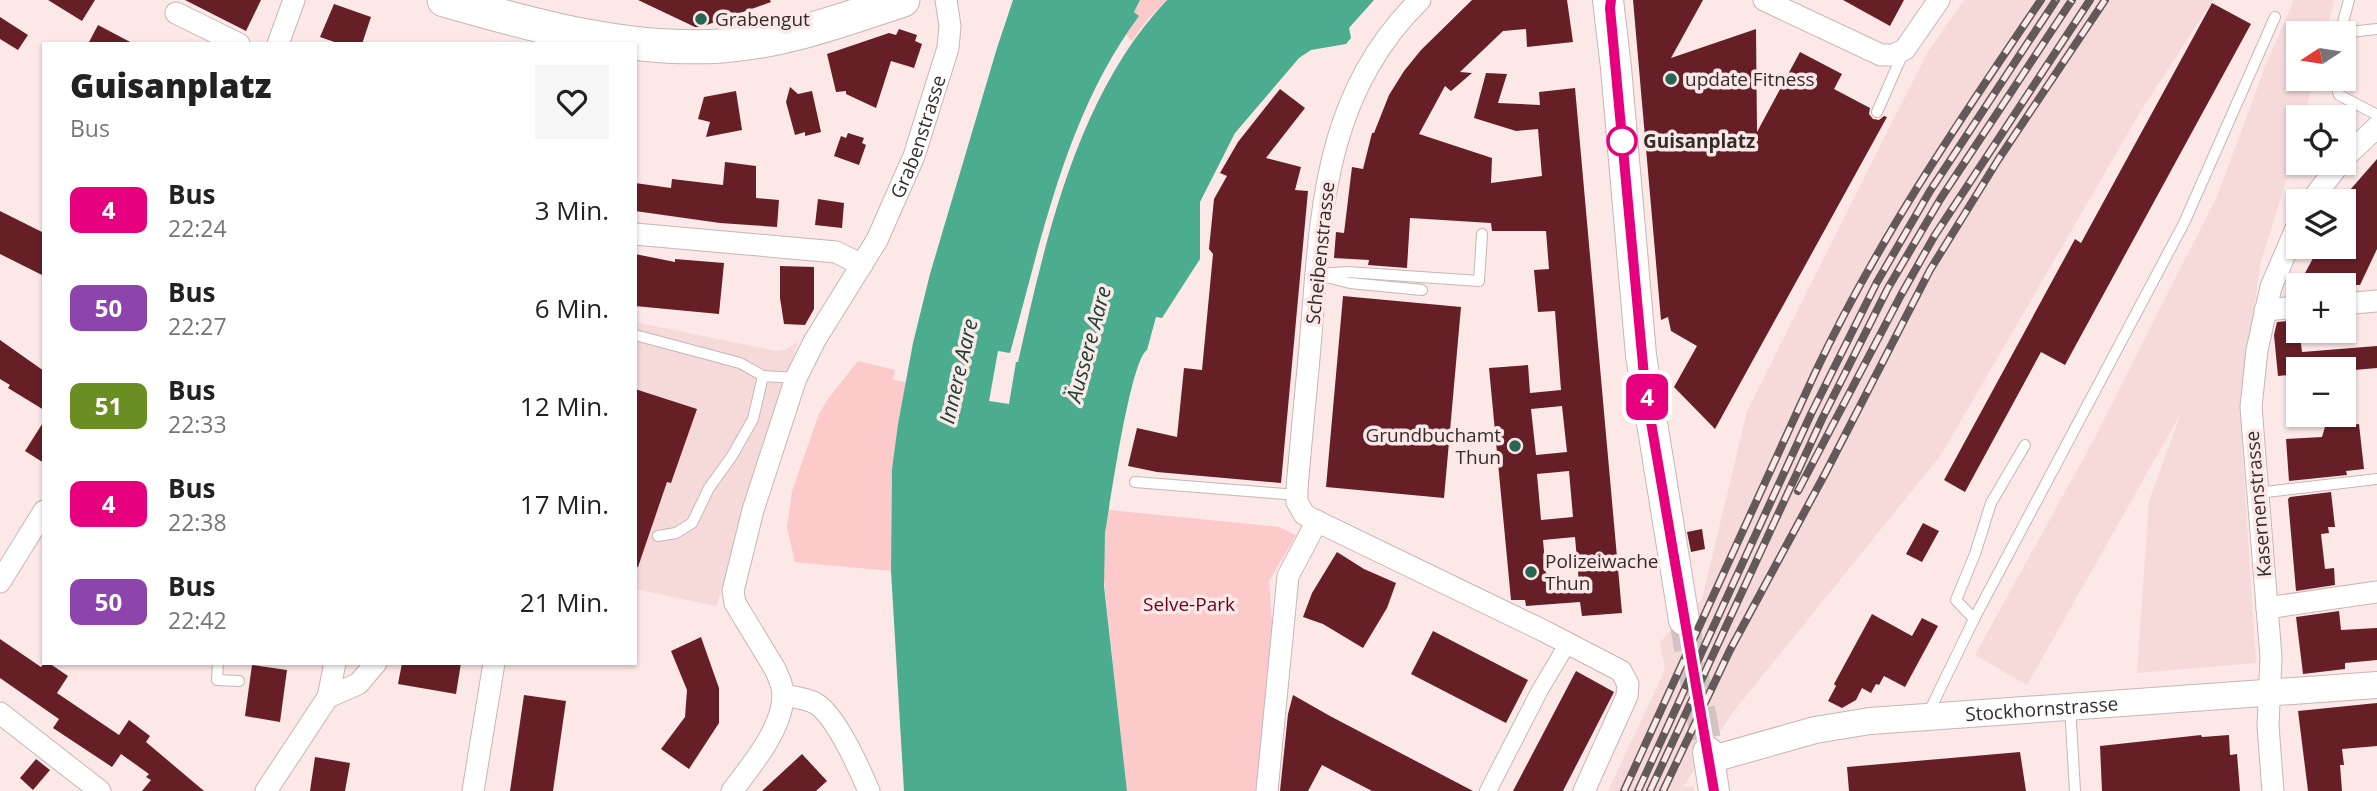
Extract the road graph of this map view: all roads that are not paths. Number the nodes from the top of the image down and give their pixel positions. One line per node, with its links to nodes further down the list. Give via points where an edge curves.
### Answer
1 (294, 0): 16 (street)
2 (444, 0): 17 (main road, via 564,32)
3 (903, 0): 18 (main road, via 799,32 724,46)
4 (946, 0): 30 (street, Grabenstrasse, via 948,48 932,103 897,197)
5 (1420, 0): 31 (street, Scheibenstrasse, via 1375,55 1340,127 1323,208)
6 (1764, 0): 19 (street, via 1881,55)
7 (1939, 0): 19 (street)
8 (2349, 0): 12 (lane)
9 (1610, 3): 52 (main road, via 1641,355)
10 (176, 13): 15 (street)
11 (2275, 16): 51 (lane, via 2184,223)
12 (2343, 21)
13 (2377, 29): 14 (lane)
14 (2356, 31)
15 (235, 42)
16 (279, 42)
17 (631, 42)
18 (637, 43)
19 (1905, 49): 21 (lane)
20 (2338, 91): 22 (lane)
21 (1877, 113)
22 (2377, 115)
23 (2377, 127): 24 (street)
24 (2356, 147)
25 (2331, 175): 26 (street)
26 (2320, 189)
27 (637, 234): 30 (street, via 836,252)
28 (1482, 234): 31 (lane, via 1479,281)
29 (2286, 249): 36 (street, Kasernenstrasse)
30 (862, 265): 39 (street, Grabenstrasse)
31 (1317, 274): 32 (lane, via 1350,283); 44 (street, Scheibenstrasse)
32 (1422, 290)
33 (2377, 301): 34 (street)
34 (2356, 303)
35 (2286, 308): 36 (street)
36 (2265, 310): 43 (street, Kasernenstrasse, via 2251,407)
37 (637, 336): 38 (lane, via 740,363)
38 (763, 376): 39 (lane); 47 (lane, via 752,419 692,523 676,533)
39 (796, 378): 61 (street, Grabenstrasse, via 753,510 733,591 735,603 775,669)
40 (2025, 445): 51 (lane, via 1991,503 1956,600)
41 (2377, 479): 43 (lane)
42 (1135, 482): 44 (lane)
43 (2257, 493): 50 (street, Kasernenstrasse)
44 (1297, 495): 46 (street, via 1304,514)
45 (42, 514): 48 (street)
46 (1317, 521): 53 (street); 72 (street, via 1288,576)
47 (658, 536)
48 (0, 582)
49 (2377, 592): 50 (street)
50 (2267, 608): 60 (street, Kasernenstrasse)
51 (1974, 619): 65 (lane)
52 (1684, 620)
53 (1568, 643): 73 (street); 74 (street, via 1615,666 1628,690)
54 (218, 665): 58 (lane, via 217,680)
55 (335, 665): 62 (street)
56 (374, 665): 62 (street, via 358,684)
57 (494, 665): 69 (street)
58 (239, 681)
59 (2377, 685): 60 (street, Stockhornstrasse)
60 (2271, 692): 63 (street, Stockhornstrasse); 77 (street, Kasernenstrasse, via 2268,726)
61 (783, 695): 70 (street, via 774,727); 71 (street, via 817,704 853,756)
62 (328, 697): 68 (street)
63 (2070, 706): 65 (street, Stockhornstrasse); 76 (lane)
64 (0, 713): 67 (street)
65 (1927, 716): 66 (street, Stockhornstrasse, via 1815,730)
66 (1709, 756): 75 (main road)
67 (100, 791)
68 (266, 791)
69 (472, 791)
70 (732, 791)
71 (869, 791)
72 (1267, 791)
73 (1488, 791)
74 (1584, 791)
75 (1714, 791)
76 (2075, 791)
77 (2273, 791)

